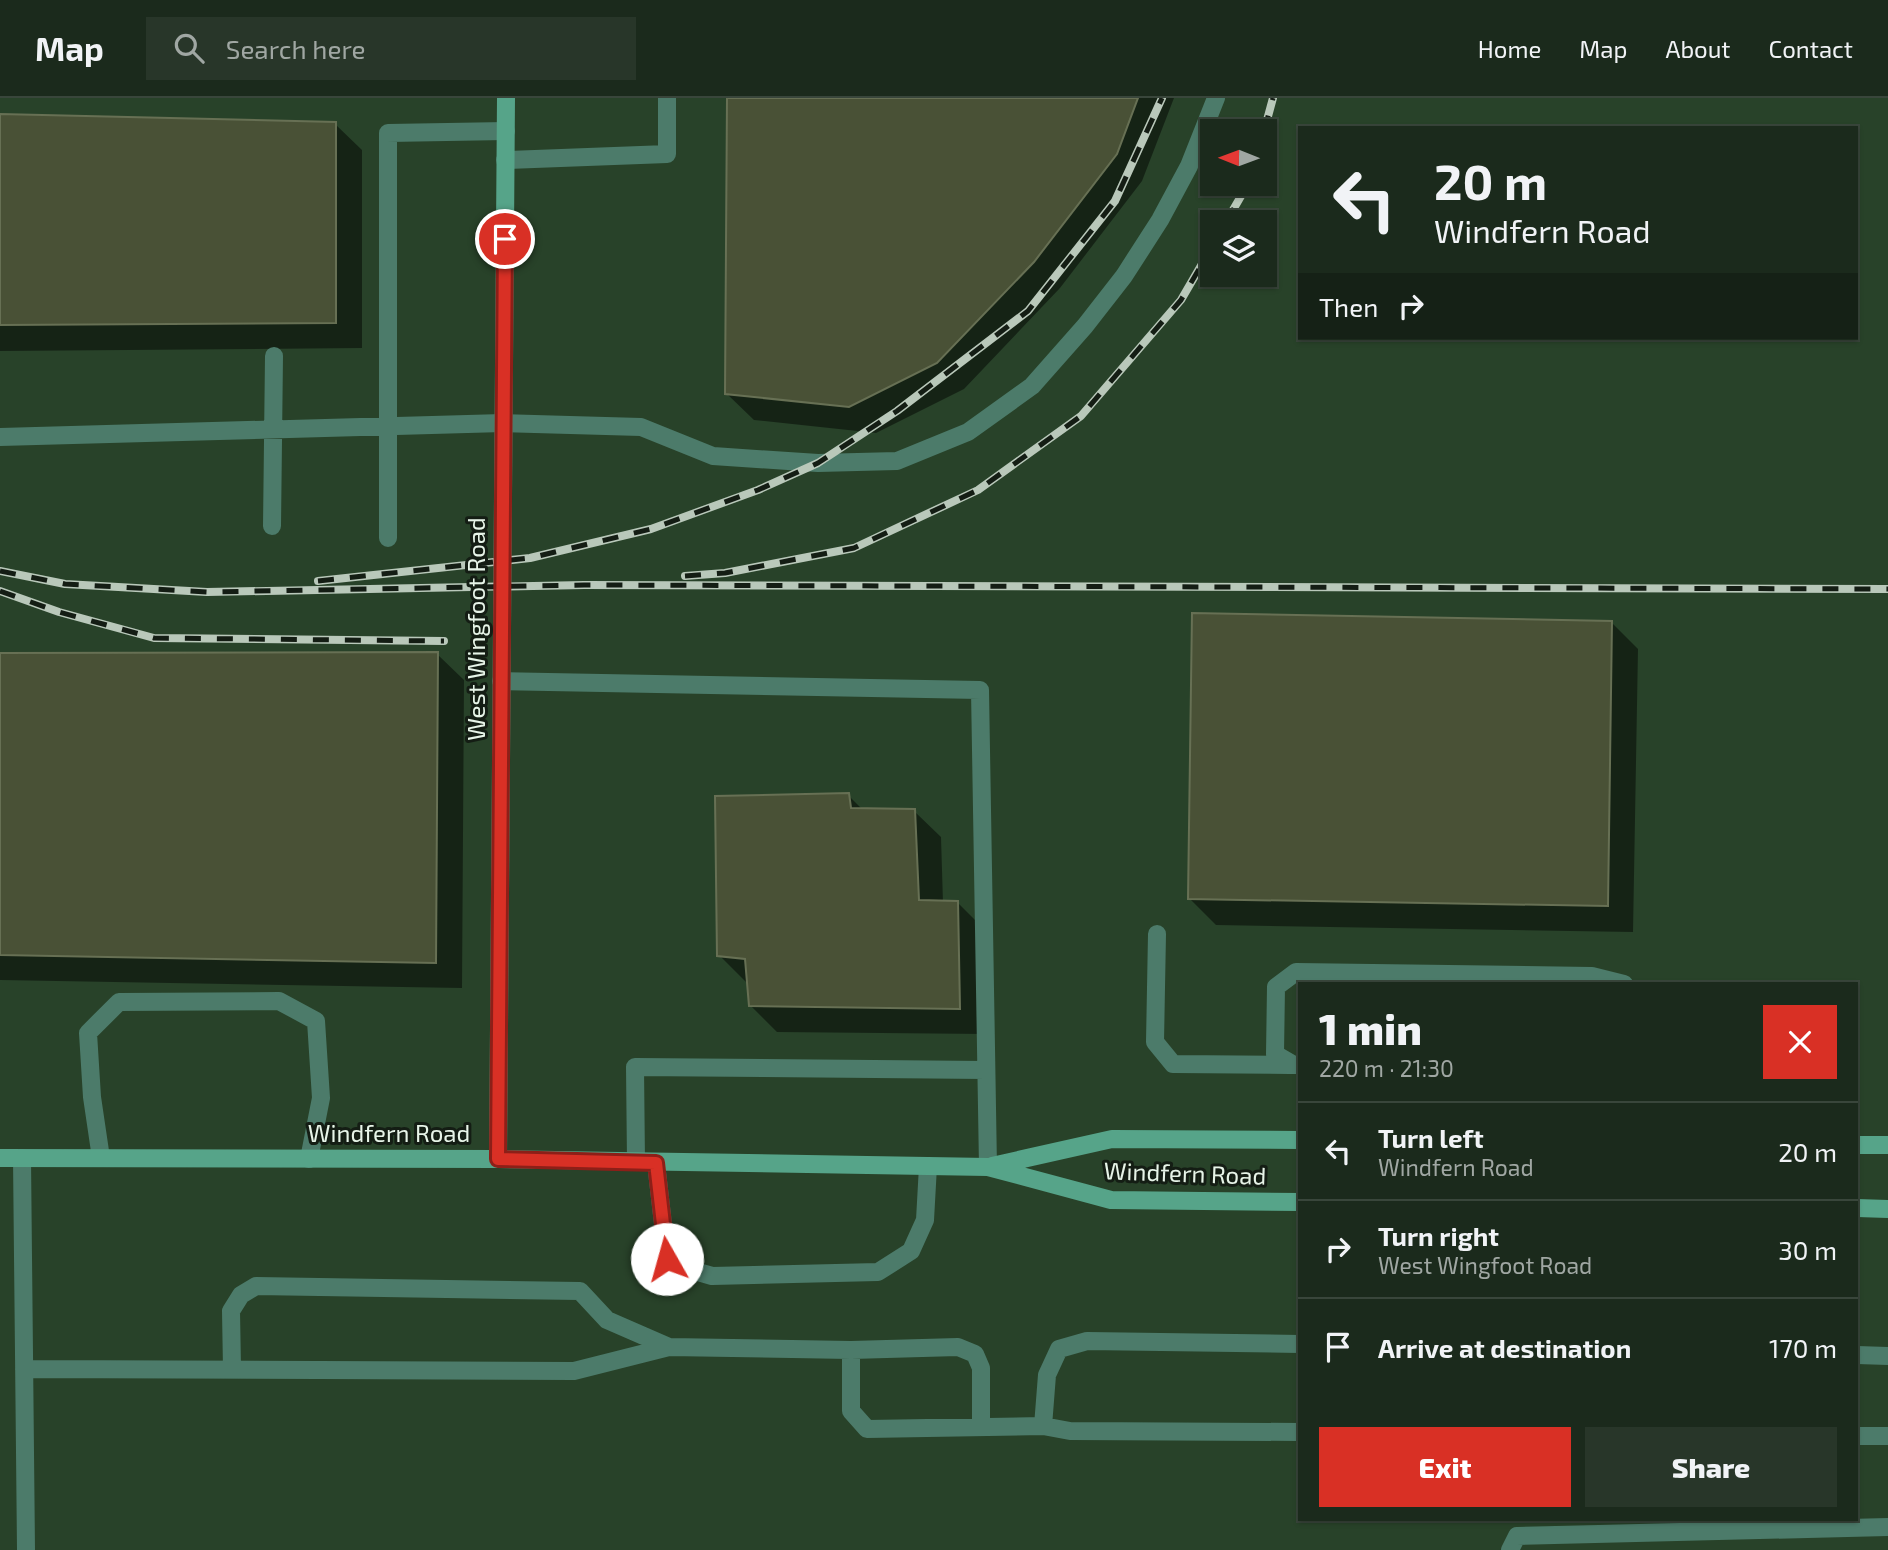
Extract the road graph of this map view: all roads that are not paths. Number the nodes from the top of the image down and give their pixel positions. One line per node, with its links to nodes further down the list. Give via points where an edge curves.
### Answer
1 (506, 98): 4 (street, West Wingfoot Road)
2 (667, 98): 5 (lane, via 667,154)
3 (1216, 98): 7 (lane, via 1189,166 1124,276 1032,386 968,432 897,461 818,463 713,456 641,427)
4 (506, 131): 5 (street, West Wingfoot Road); 8 (lane, via 388,133)
5 (505, 160): 7 (street, West Wingfoot Road)
6 (274, 356): 9 (lane)
7 (503, 423): 8 (lane); 13 (street, West Wingfoot Road)
8 (388, 426): 9 (lane); 12 (lane)
9 (273, 429): 10 (lane); 11 (lane)
10 (0, 437)
11 (272, 526)
12 (388, 538)
13 (501, 681): 17 (lane, via 980,690); 25 (street, West Wingfoot Road)
14 (1157, 934): 16 (lane, via 1155,1042 1173,1064)
15 (1616, 982): 16 (lane, via 1592,976 1296,972 1276,986 1275,1054)
16 (1297, 1065)
17 (986, 1070): 26 (lane, via 635,1067); 29 (lane)
18 (1298, 1140): 29 (street, Windfern Road, via 1112,1139)
19 (1858, 1145): 20 (street)
20 (1888, 1145)
21 (0, 1158): 22 (street, Windfern Road)
22 (22, 1158): 23 (street, Windfern Road); 38 (lane)
23 (101, 1158): 24 (street, Windfern Road); 24 (lane, via 88,1032 119,1002 279,1002 316,1021 321,1098)
24 (309, 1159): 25 (street, Windfern Road)
25 (498, 1159): 26 (street, Windfern Road)
26 (636, 1162): 27 (street, Windfern Road)
27 (656, 1163): 28 (street, Windfern Road); 28 (lane, via 667,1259 712,1276 878,1272 911,1251 925,1220)
28 (928, 1166): 29 (street, Windfern Road)
29 (988, 1167): 30 (street, Windfern Road, via 1111,1200)
30 (1298, 1202)
31 (1858, 1208): 32 (street)
32 (1888, 1209)
33 (1298, 1344): 40 (lane, via 1087,1341 1059,1349 1047,1376)
34 (669, 1347): 35 (lane); 39 (lane, via 574,1371); 39 (lane, via 607,1320 580,1291 256,1286 241,1295 231,1311)
35 (851, 1350): 41 (lane, via 851,1411 867,1429); 41 (lane, via 958,1347 975,1354 981,1368)
36 (1858, 1355): 37 (lane)
37 (1888, 1356)
38 (24, 1369): 39 (lane); 46 (lane)
39 (232, 1369)
40 (1043, 1426): 41 (lane); 42 (lane, via 1070,1431)
41 (981, 1427)
42 (1298, 1432)
43 (1858, 1436): 44 (lane)
44 (1888, 1436)
45 (1888, 1527): 47 (lane, via 1517,1536)
46 (26, 1550)
47 (1510, 1550)

